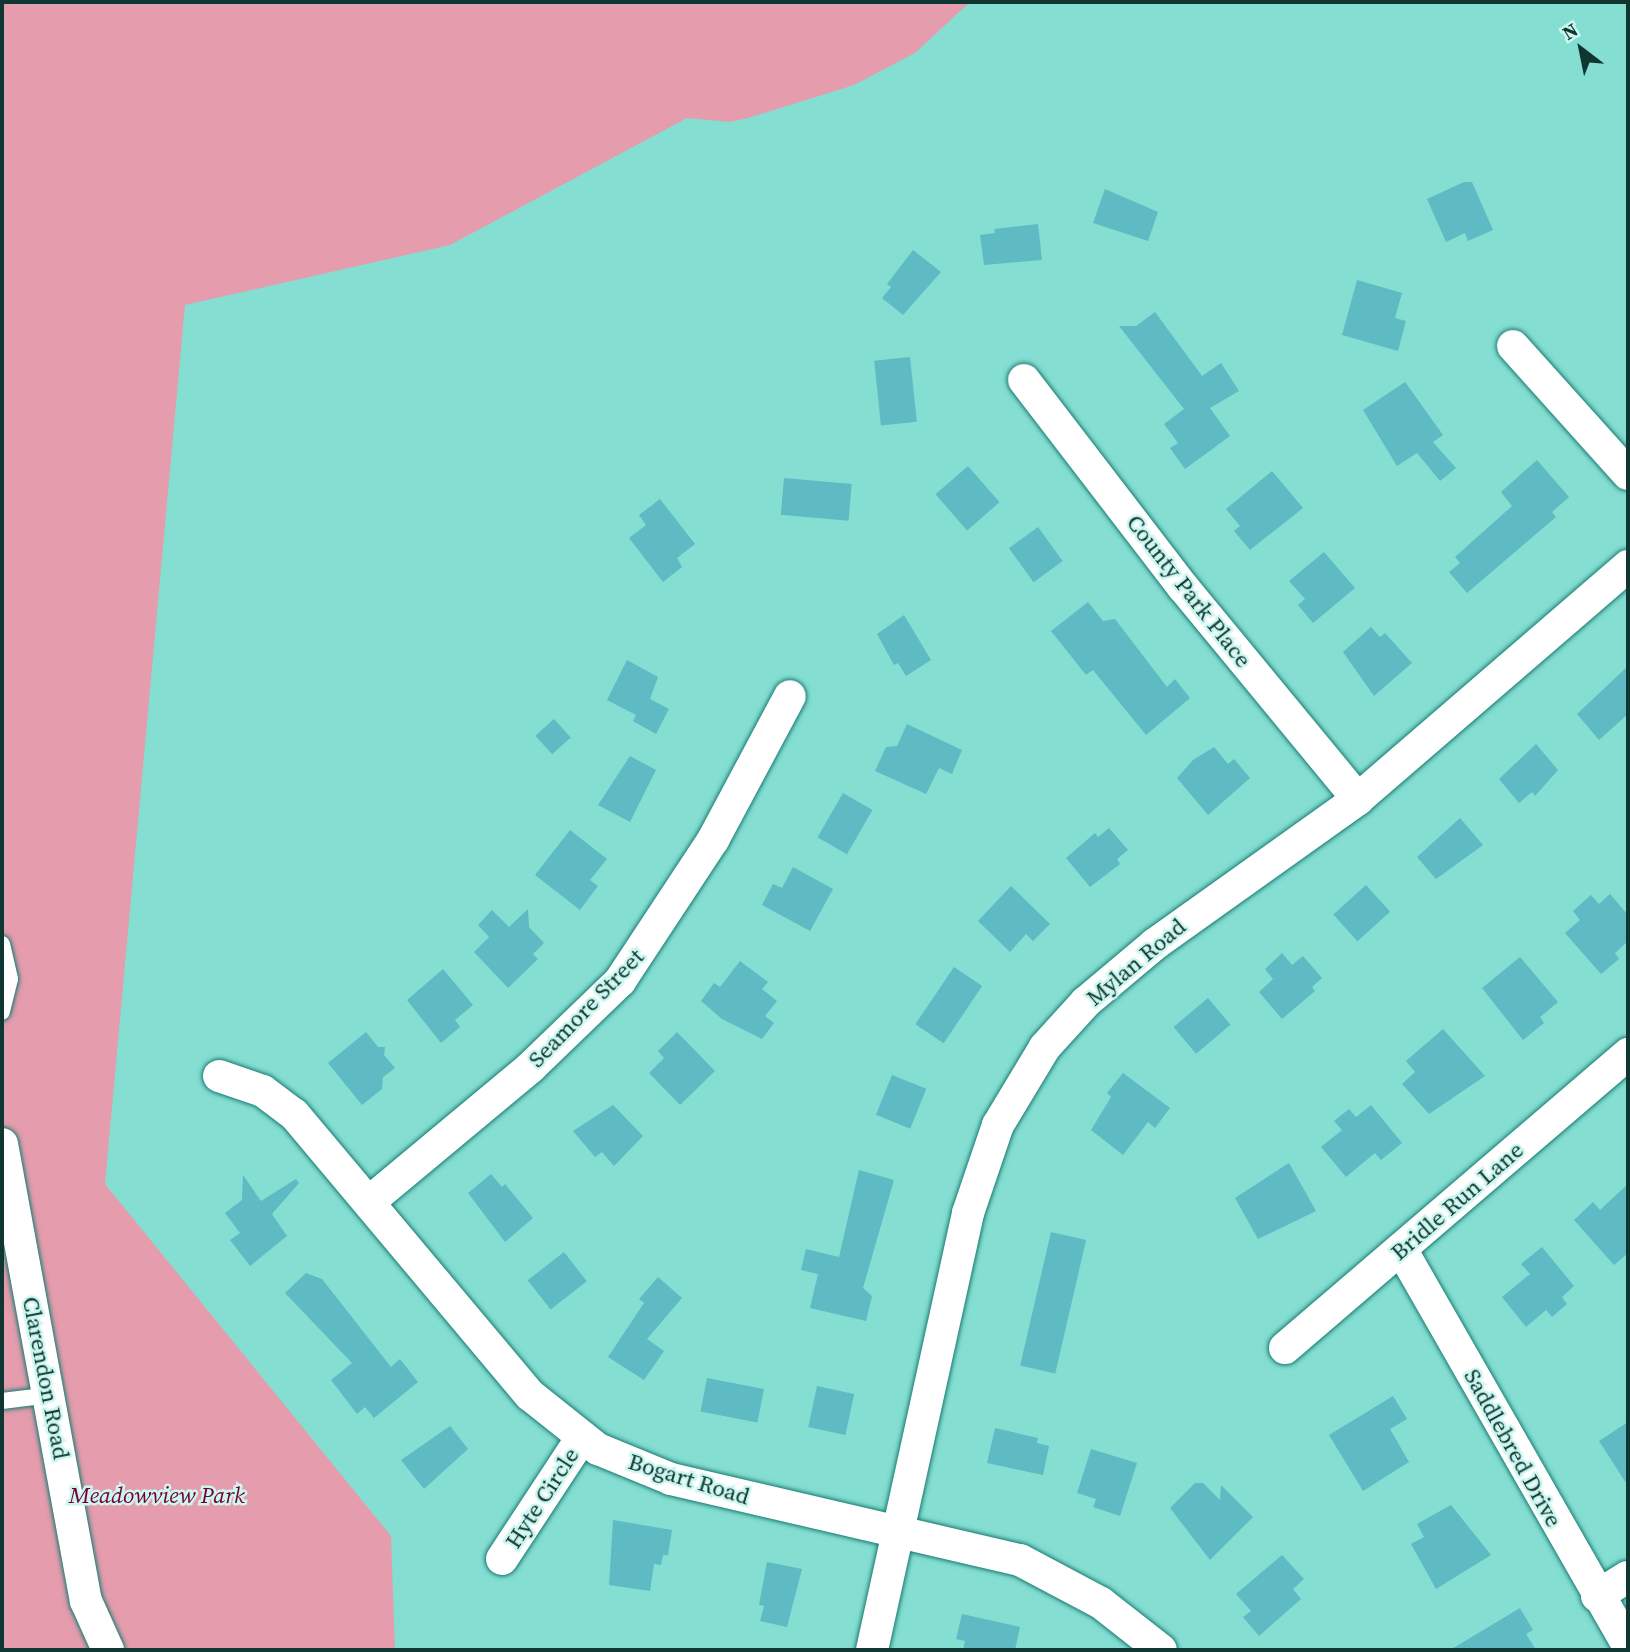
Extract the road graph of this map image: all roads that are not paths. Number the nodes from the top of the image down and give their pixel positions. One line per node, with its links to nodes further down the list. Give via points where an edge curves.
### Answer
1 (1513, 346): 3 (street)
2 (1024, 380): 6 (street, County Park Place, via 1230,645)
3 (1628, 474)
4 (1628, 566): 6 (street, Mylan Road)
5 (790, 696): 12 (street, Seamore Street, via 713,840 620,981 531,1067)
6 (1358, 799): 18 (street, Mylan Road, via 1300,843 1240,879 1096,994 1045,1047 1017,1089 998,1125 968,1213)
7 (2, 944): 8 (lane, via 10,979)
8 (2, 1012)
9 (1628, 1054): 13 (street, Bridle Run Lane)
10 (219, 1076): 12 (street, Bogart Road, via 279,1100)
11 (2, 1143): 15 (street, Clarendon Road)
12 (369, 1202): 17 (street, Bogart Road, via 530,1395)
13 (1401, 1249): 14 (street, Bridle Run Lane); 21 (street, Saddlebred Drive)
14 (1285, 1348)
15 (50, 1395): 16 (lane); 23 (street, Clarendon Road, via 86,1601)
16 (2, 1401)
17 (582, 1437): 18 (street, Bogart Road, via 639,1468 671,1479); 19 (street, Hyte Circle)
18 (901, 1530): 24 (street); 25 (street, Bogart Road, via 1020,1560 1065,1580 1136,1627)
19 (502, 1559)
20 (1628, 1577): 21 (street)
21 (1597, 1596): 22 (street, Saddlebred Drive)
22 (1628, 1645)
23 (108, 1650)
24 (872, 1650)
25 (1161, 1650)

